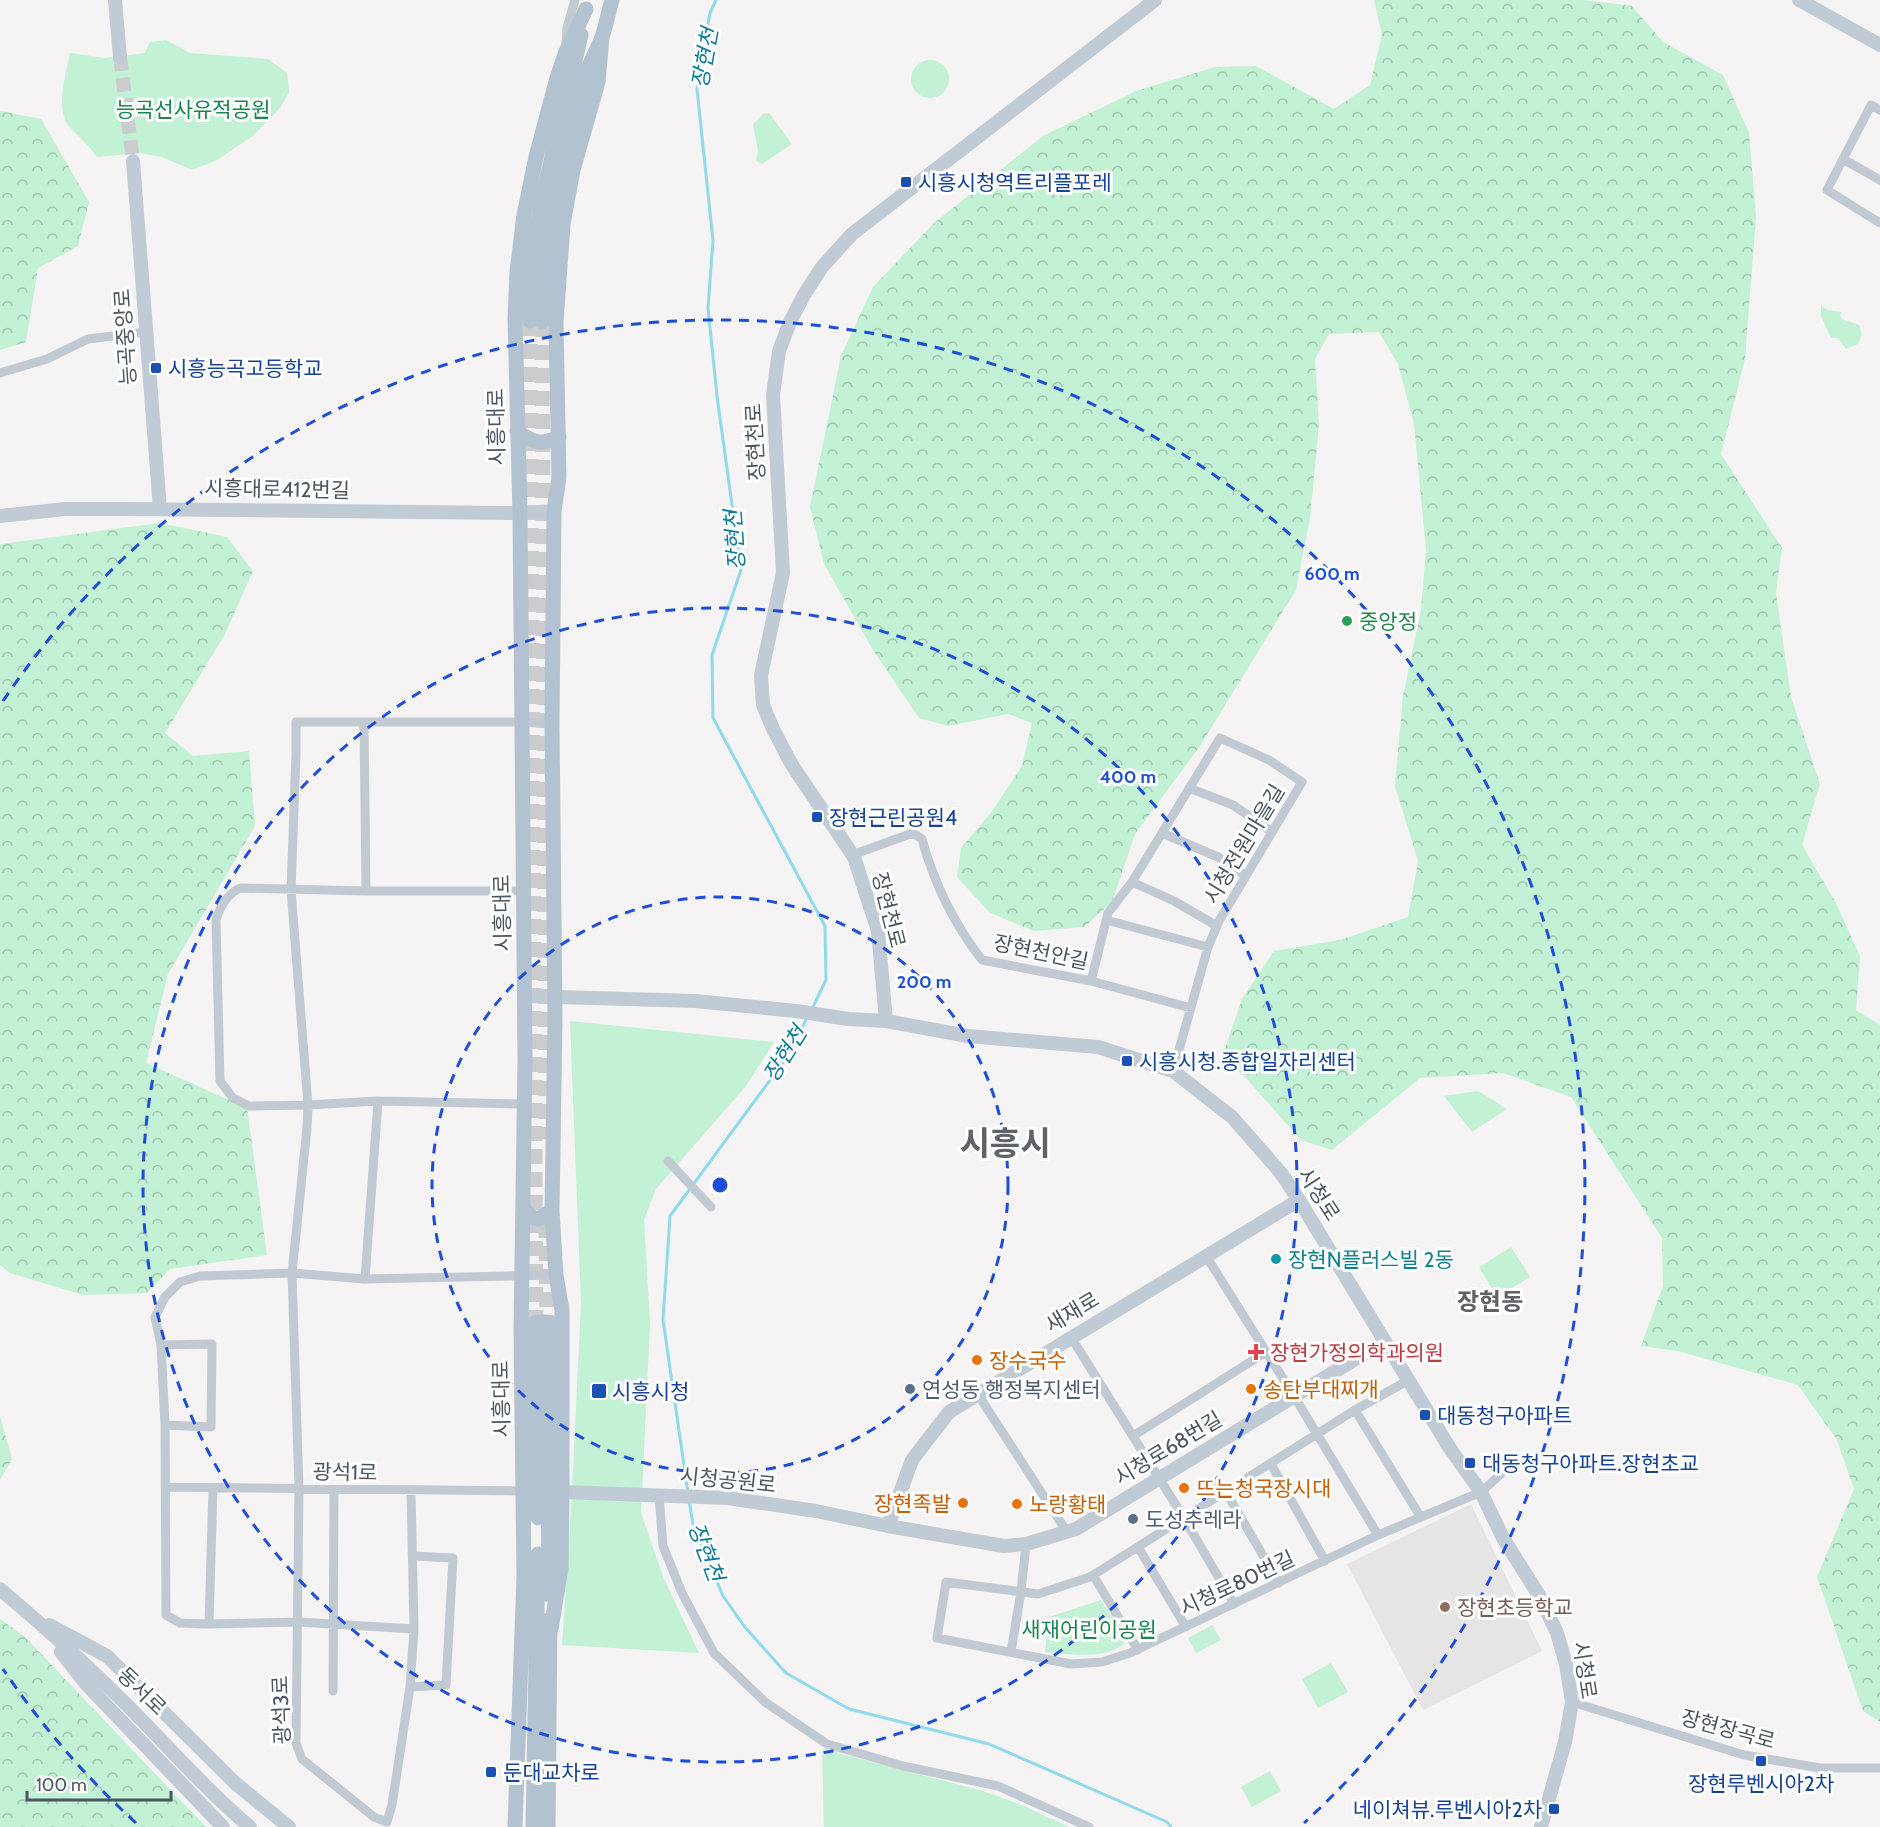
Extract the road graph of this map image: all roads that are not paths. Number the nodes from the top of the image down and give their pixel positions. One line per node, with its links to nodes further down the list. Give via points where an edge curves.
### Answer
1 (115, 0): 8 (street)
2 (612, 0): 6 (main road, 시흥대로)
3 (1155, 0): 28 (street, 장현천로, via 852,234 822,267 804,295 779,351 773,395 783,573 761,675 763,705 792,765)
4 (1799, 0): 7 (street)
5 (583, 3): 6 (main road, 시흥대로, via 536,235 531,278 536,322 559,180 584,79); 16 (main road, 시흥대로, via 536,157 524,215 515,319)
6 (602, 37): 17 (main road, 시흥대로, via 598,82 573,170 563,225 556,323)
7 (1880, 45)
8 (120, 57)
9 (1880, 110): 10 (street, via 1871,105)
10 (1843, 159): 12 (street); 13 (street, via 1827,190)
11 (133, 161): 14 (street, 능곡중앙로)
12 (1880, 180)
13 (1880, 223)
14 (146, 332): 15 (street, via 88,339 47,359); 18 (street, 능곡중앙로)
15 (0, 373)
16 (517, 432): 17 (main road, via 537,443); 20 (main road, 시흥대로)
17 (559, 437): 19 (main road, 시흥대로)
18 (160, 509): 20 (street, 시흥대로412번길); 21 (street, 시흥대로412번길, via 65,510)
19 (554, 511): 20 (street, 시흥대로412번길); 24 (main road, 시흥대로)
20 (520, 513): 22 (main road, 시흥대로)
21 (0, 516)
22 (522, 723): 23 (street); 24 (street); 33 (main road, 시흥대로)
23 (364, 724): 31 (street, 광석3로, via 296,722); 32 (street)
24 (552, 724): 39 (main road, 시흥대로)
25 (1189, 788): 26 (street, 시청전원마을길); 27 (street, via 1233,805); 27 (street, 시청전원마을길, via 1220,738 1269,760 1302,782)
26 (1162, 832): 29 (street, via 1218,857); 30 (street, 시청전원마을길)
27 (1272, 832): 29 (street, 시청전원마을길)
28 (852, 855): 37 (street, 장현천안길, via 913,833 922,839 944,900 982,960); 41 (street, 장현천로, via 878,931)
29 (1246, 876): 35 (street, 시청전원마을길)
30 (1132, 882): 34 (street, 시청전원마을길); 35 (street)
31 (291, 890): 32 (street); 45 (street, 광석3로); 45 (street, via 240,888 218,913 220,1081 233,1098 249,1106)
32 (366, 891): 33 (street)
33 (523, 891): 38 (main road, 시흥대로)
34 (1106, 920): 36 (street); 37 (street, 시청전원마을길)
35 (1217, 926): 36 (street, 시청전원마을길)
36 (1208, 947): 40 (street, 시청전원마을길)
37 (1091, 981): 40 (street, 장현천안길)
38 (524, 996): 39 (street, 시청로); 44 (main road, 시흥대로)
39 (555, 997): 41 (street, 시청로, via 695,1001); 50 (main road, 시흥대로)
40 (1191, 1008): 42 (street, 시청전원마을길)
41 (886, 1022): 42 (street, 시청로, via 968,1036 1098,1047)
42 (1173, 1071): 47 (street, 시청로, via 1232,1117)
43 (378, 1101): 44 (street); 45 (street); 55 (street)
44 (524, 1104): 49 (main road, 시흥대로)
45 (308, 1105): 52 (street, 광석3로)
46 (668, 1161): 48 (street)
47 (1299, 1200): 51 (street, 새재로); 59 (street, 시청로)
48 (711, 1207)
49 (523, 1209): 50 (main road, via 538,1219); 53 (main road, 시흥대로)
50 (552, 1211): 54 (main road, 시흥대로)
51 (1206, 1256): 58 (street, 새재로); 61 (street)
52 (292, 1273): 55 (street); 60 (street, via 200,1276 180,1282 165,1297 155,1317); 74 (street, 광석3로)
53 (522, 1275): 54 (street); 55 (street); 57 (main road, 시흥대로)
54 (556, 1275): 56 (main road, 시흥대로)
55 (365, 1279)
56 (562, 1329): 57 (main road, via 542,1320 531,1323); 78 (main road, 시흥대로)
57 (534, 1334): 77 (main road, 시흥대로); 102 (main road, 시흥대로); 113 (main road, 시흥대로, via 538,1571)
58 (1071, 1337): 63 (street, 새재로); 68 (street)
59 (1385, 1341): 62 (street, 시청로); 64 (street, 시청로68번길)
60 (161, 1345): 66 (street); 66 (street, via 212,1344 211,1427)
61 (1266, 1352): 64 (street); 68 (street)
62 (1409, 1380): 65 (street); 80 (street, 시청로)
63 (977, 1393): 84 (street, 새재로, via 949,1412 912,1460); 85 (street)
64 (1294, 1396): 67 (street); 71 (street, 시청로68번길)
65 (1355, 1410): 67 (street); 82 (street)
66 (165, 1425): 72 (street)
67 (1316, 1435): 69 (street); 86 (street)
68 (1132, 1436): 71 (street)
69 (1271, 1464): 79 (street); 90 (street)
70 (1502, 1474): 80 (street, 시청로80번길)
71 (1159, 1479): 83 (street); 85 (street, 시청로68번길)
72 (166, 1487): 73 (street, 광석1로); 98 (street, via 166,1615 180,1623)
73 (213, 1488): 74 (street, 광석1로); 98 (street)
74 (299, 1489): 75 (street, 광석1로); 97 (street, 광석3로)
75 (334, 1490): 76 (street, 광석1로); 99 (street)
76 (411, 1491): 77 (street, 광석1로); 89 (street)
77 (523, 1491): 112 (main road, 시흥대로, via 525,1576)
78 (562, 1492): 81 (street, 시청공원로); 102 (main road, 시흥대로, via 561,1568)
79 (1226, 1492): 83 (street); 92 (street)
80 (1481, 1492): 82 (street, 시청로80번길); 107 (street, 시청로, via 1557,1633)
81 (665, 1495): 84 (street, 시청공원로, via 728,1498); 115 (street, via 663,1546 682,1593 714,1653 765,1702 827,1744 903,1766 998,1786)
82 (1420, 1516): 86 (street, 시청로80번길)
83 (1184, 1518): 88 (street); 95 (street)
84 (888, 1526): 87 (street, 시청로68번길, via 1004,1546)
85 (1067, 1532): 87 (street, 시청로68번길)
86 (1378, 1535): 90 (street, 시청로80번길)
87 (1026, 1544): 94 (street)
88 (1138, 1547): 91 (street); 100 (street)
89 (414, 1556): 101 (street); 105 (street, via 453,1558 446,1685)
90 (1325, 1561): 92 (street, 시청로80번길)
91 (1093, 1575): 94 (street, via 1038,1594); 103 (street)
92 (1280, 1583): 95 (street, 시청로80번길)
93 (0, 1589): 96 (street, 동서로)
94 (1022, 1592): 104 (street); 104 (street, 시청로80번길, via 946,1582 937,1638)
95 (1234, 1604): 100 (street, 시청로80번길)
96 (31, 1615): 109 (street, via 86,1684); 110 (street, 동서로); 111 (street, via 107,1656 234,1783)
97 (298, 1622): 98 (street); 99 (street); 105 (street, 광석3로, via 296,1743 302,1759 387,1822)
98 (209, 1624)
99 (332, 1625): 101 (street); 106 (street)
100 (1186, 1627): 103 (street, 시청로80번길)
101 (414, 1629): 105 (street)
102 (551, 1629): 114 (main road, 시흥대로)
103 (1138, 1650): 104 (street, 시청로80번길, via 1102,1662 1071,1664)
104 (1011, 1652)
105 (410, 1687)
106 (333, 1691)
107 (1572, 1702): 108 (street, 장현장곡로, via 1743,1755 1820,1768); 116 (street, 시청로)
108 (1880, 1768)
109 (223, 1827)
110 (250, 1827)
111 (289, 1827)
112 (515, 1827)
113 (533, 1827)
114 (548, 1827)
115 (1089, 1827)
116 (1541, 1827)

